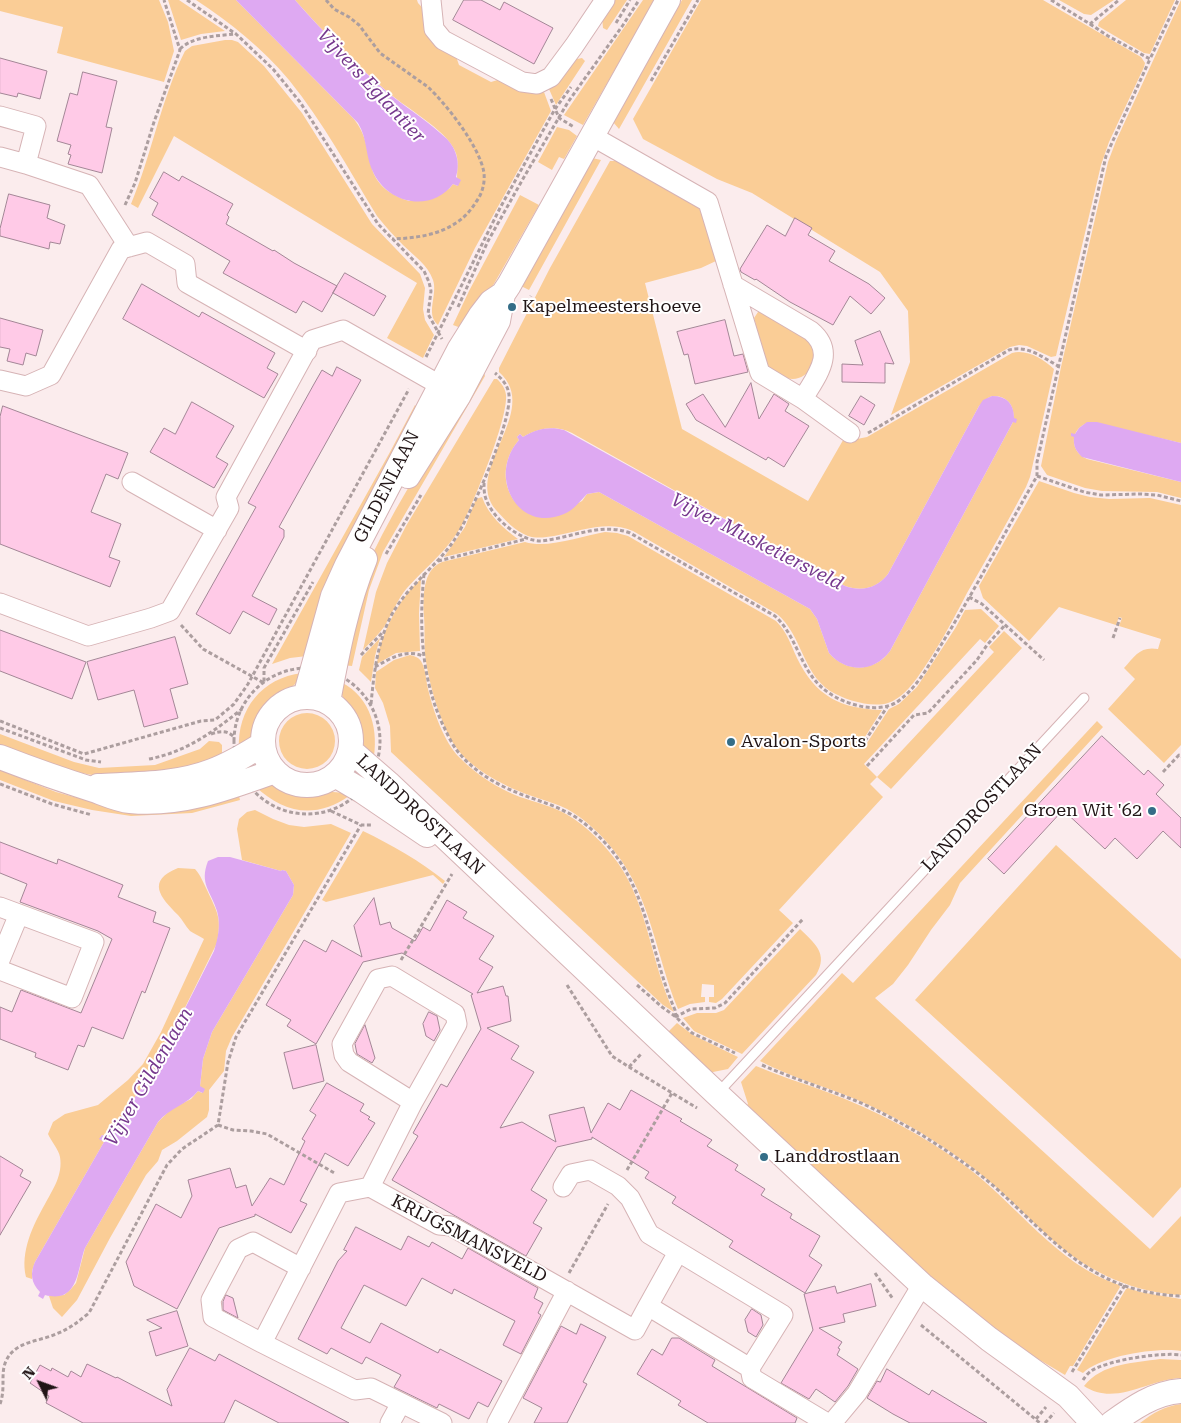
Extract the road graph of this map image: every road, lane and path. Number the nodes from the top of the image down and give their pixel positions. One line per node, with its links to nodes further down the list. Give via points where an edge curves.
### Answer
1 (164, 0): 12 (path)
2 (187, 0): 11 (path)
3 (326, 0): 19 (path, via 359,25 380,52 435,94 463,130 482,165 484,182 481,192 464,218 431,234)
4 (431, 0): 5 (street, via 434,29 443,40 522,82 537,84 551,77)
5 (604, 0)
6 (668, 0): 15 (street, GILDENLAAN)
7 (1051, 0): 10 (path)
8 (1120, 0): 10 (path)
9 (1178, 0): 13 (path)
10 (1090, 24): 13 (path)
11 (236, 34): 12 (path, via 187,42); 19 (path, via 273,69 300,102 374,218)
12 (180, 50): 18 (path, via 135,183)
13 (1150, 59): 24 (path, via 1106,156)
14 (0, 116): 17 (street, via 36,126)
15 (592, 136): 21 (street, via 708,202); 27 (street, GILDENLAAN, via 503,294 498,321)
16 (0, 157): 17 (street)
17 (26, 164): 18 (street, via 89,185)
18 (115, 223): 20 (street)
19 (392, 239): 22 (path, via 427,277 430,291 428,314)
20 (129, 247): 23 (street, via 147,242 185,264 187,284); 26 (street, via 121,249 51,375 26,386)
21 (732, 285): 28 (street, via 760,373); 28 (street, via 819,337 824,358)
22 (442, 340)
23 (307, 351): 27 (street, via 312,340 343,330); 34 (street, via 226,496 229,508)
24 (1058, 366): 29 (path, via 1030,350 1010,350 868,433 859,436); 30 (path, via 1037,462)
25 (493, 371): 32 (path, via 507,386 509,396 506,420)
26 (0, 380)
27 (449, 390): 50 (street, GILDENLAAN, via 347,565 333,596); 52 (street, GILDENLAAN, via 357,577 342,630)
28 (803, 399): 29 (street)
29 (850, 433)
30 (1037, 476): 33 (path, via 1101,495 1157,495); 38 (path)
31 (132, 482): 34 (street)
32 (484, 483): 35 (path, via 485,497 492,510 509,528); 36 (path, via 463,526)
33 (1181, 501)
34 (217, 530): 40 (street)
35 (527, 539): 36 (path); 54 (path, via 547,540 605,528 630,533 775,616 786,628 813,680 829,694 855,704)
36 (437, 562): 37 (path)
37 (424, 574): 43 (path, via 399,602); 45 (path)
38 (969, 597): 42 (path); 54 (path, via 917,683)
39 (0, 602): 40 (street, via 88,636)
40 (170, 611): 49 (path, via 203,649)
41 (1120, 618): 44 (path)
42 (1005, 625): 47 (path); 68 (path, via 928,713 914,714)
43 (385, 630): 46 (path); 48 (path)
44 (1114, 638)
45 (423, 656): 48 (path, via 402,654); 87 (path, via 438,714 459,754 503,786 577,818 620,861 645,915)
46 (357, 659)
47 (1044, 660)
48 (375, 667): 53 (path)
49 (264, 683)
50 (305, 697): 52 (street); 62 (street, via 283,704 274,712 264,732)
51 (1084, 698): 89 (lane, LANDDROSTLAAN)
52 (328, 702): 63 (street, via 344,717 350,733)
53 (371, 704)
54 (888, 706): 61 (path)
55 (242, 709): 59 (path)
56 (215, 720): 57 (path, via 201,721 84,754)
57 (0, 721)
58 (0, 728): 67 (path, via 86,760)
59 (208, 735): 60 (path, via 221,731); 66 (path, via 178,751)
60 (235, 738)
61 (865, 741)
62 (263, 744): 69 (street, via 266,758); 72 (street, via 230,763 192,777 160,783)
63 (350, 750): 71 (street, via 345,764); 78 (street, LANDDROSTLAAN)
64 (0, 757): 72 (street)
65 (1181, 757): 70 (path, via 1179,755)
66 (145, 760)
67 (104, 762)
68 (867, 766)
69 (275, 772): 71 (street, via 285,780 311,785); 72 (street, via 210,794 178,800 128,801)
70 (1164, 772)
71 (335, 775): 78 (street, LANDDROSTLAAN, via 362,790)
72 (83, 787)
73 (331, 811): 74 (path)
74 (361, 825): 75 (path); 94 (path, via 236,1038 228,1062)
75 (379, 828)
76 (446, 869): 77 (path, LANDDROSTLAAN)
77 (452, 874): 79 (path, LANDDROSTLAAN); 85 (path)
78 (490, 879): 88 (street, LANDDROSTLAAN)
79 (459, 881)
80 (0, 907): 81 (street)
81 (19, 914): 83 (street); 84 (street, via 94,942 72,998)
82 (803, 919): 87 (path, via 725,1003 715,1008 691,1009)
83 (0, 960)
84 (0, 970)
85 (392, 976): 92 (street, KRIJGSMANSVELD, via 455,1014 457,1024); 92 (street, via 378,979 342,1044 349,1062)
86 (563, 979): 90 (path, via 612,1056)
87 (676, 1016): 88 (path); 89 (path, via 692,1033)
88 (657, 1037): 90 (path); 93 (street, LANDDROSTLAAN)
89 (748, 1060): 93 (lane, LANDDROSTLAAN); 103 (path, via 856,1101 921,1135 995,1188 1081,1264)
90 (629, 1067): 91 (path)
91 (672, 1093): 93 (path); 96 (path)
92 (413, 1102): 97 (street, KRIJGSMANSVELD)
93 (709, 1102): 102 (street, LANDDROSTLAAN)
94 (218, 1125): 95 (path, via 267,1134); 114 (path, via 182,1149 167,1165 89,1313 76,1325 25,1344 10,1354 3,1369 4,1389)
95 (310, 1159)
96 (618, 1186): 98 (street, via 590,1170 570,1174); 99 (street, via 630,1198 649,1234); 104 (path, via 564,1284)
97 (370, 1187): 101 (street, KRIJGSMANSVELD, via 339,1193); 104 (street, KRIJGSMANSVELD, via 439,1225 451,1226)
98 (563, 1187)
99 (678, 1252): 106 (street, KRIJGSMANSVELD); 110 (street, via 783,1315)
100 (870, 1265): 107 (path, via 885,1290)
101 (301, 1268): 108 (street, KRIJGSMANSVELD); 108 (street, via 253,1242 238,1250 211,1300 213,1317)
102 (922, 1285): 107 (street); 112 (street, LANDDROSTLAAN)
103 (1124, 1285): 105 (path); 112 (path)
104 (567, 1291): 106 (street, KRIJGSMANSVELD, via 635,1330); 119 (street, KRIJGSMANSVELD)
105 (1181, 1296)
106 (648, 1306): 110 (street)
107 (906, 1312): 115 (path); 116 (street)
108 (262, 1343): 113 (street, via 355,1390 371,1388)
109 (1181, 1355): 112 (path, via 1114,1362 1091,1372)
110 (750, 1368): 116 (street, via 752,1378)
111 (1181, 1391): 123 (street, via 1154,1397)
112 (1064, 1394): 115 (path); 121 (path); 122 (street, LANDDROSTLAAN)
113 (401, 1403): 117 (street); 118 (street)
114 (0, 1404)
115 (1036, 1419): 120 (path)
116 (838, 1421)
117 (390, 1423)
118 (442, 1423)
119 (497, 1423)
120 (1040, 1423)
121 (1045, 1423)
122 (1093, 1423)
123 (1112, 1423)

